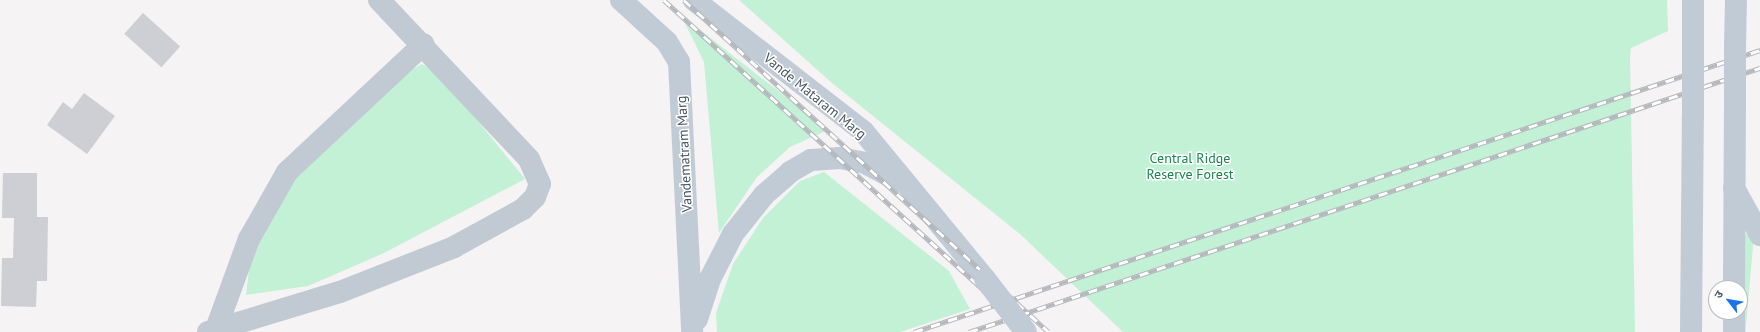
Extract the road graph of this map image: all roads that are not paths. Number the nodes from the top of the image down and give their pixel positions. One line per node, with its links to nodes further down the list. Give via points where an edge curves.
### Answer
1 (379, 0): 8 (street)
2 (621, 0): 15 (main road, Vandematram Marg, via 667,42 679,62)
3 (694, 0): 10 (main road, Vande Mataram Marg, via 863,131)
4 (1693, 0): 17 (main road, bridge)
5 (1736, 0): 7 (main road)
6 (1746, 0): 7 (main road)
7 (1735, 38): 9 (main road, bridge)
8 (424, 44): 14 (street, via 287,172 249,239); 14 (street, via 528,159 540,184 535,197 523,209 454,247 340,292)
9 (1733, 187): 11 (main road); 12 (main road)
10 (910, 188): 15 (main road, via 865,163 840,158 811,160 790,172 742,221 727,245 710,279); 16 (main road, Vande Mataram Marg, bridge)
11 (1760, 235)
12 (1734, 280)
13 (1734, 320): 18 (main road)
14 (212, 331)
15 (693, 332)
16 (1026, 332)
17 (1692, 332)
18 (1734, 332)

